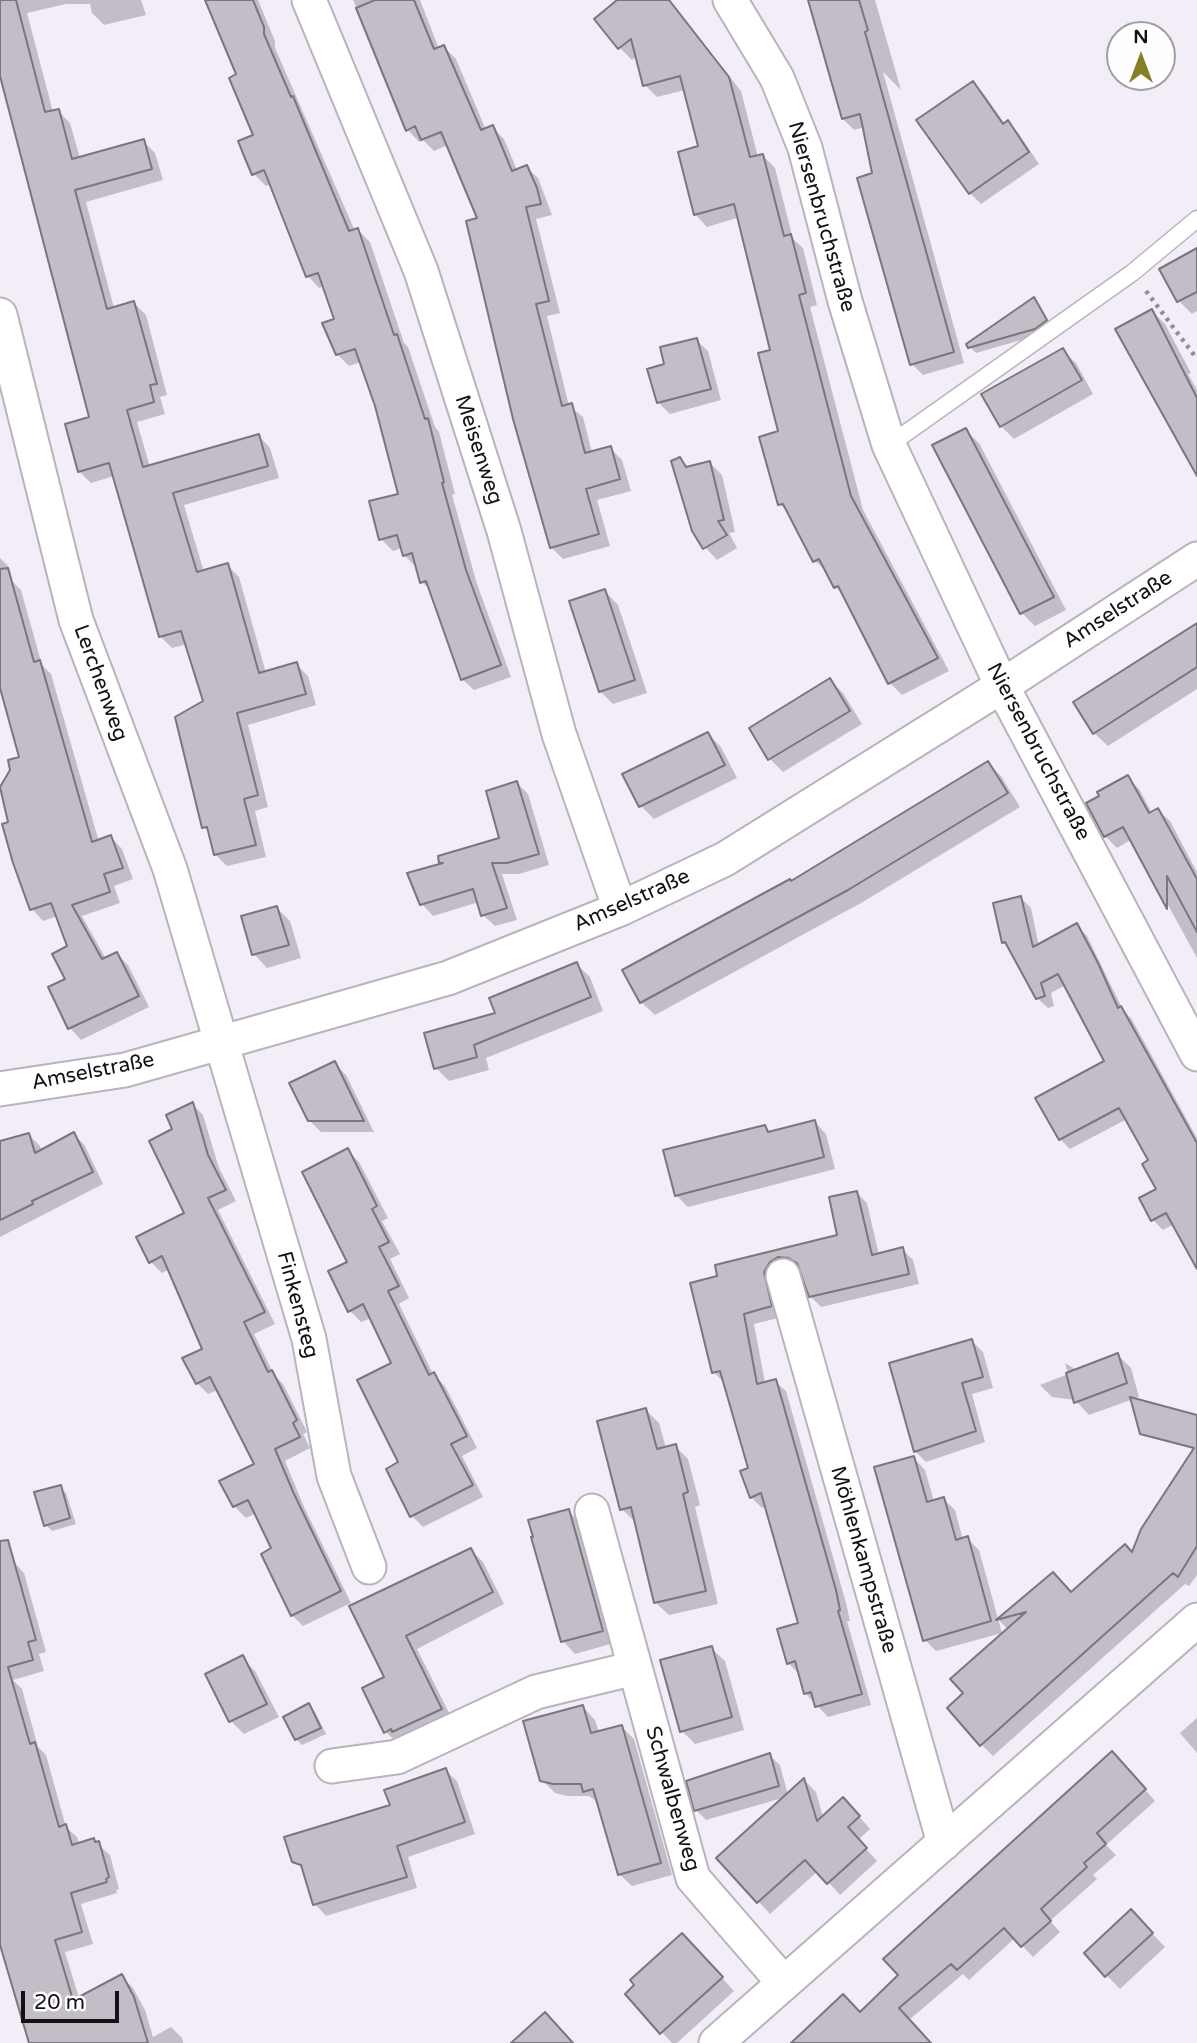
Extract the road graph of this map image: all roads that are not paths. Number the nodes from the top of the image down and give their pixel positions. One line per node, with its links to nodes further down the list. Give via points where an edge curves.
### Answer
1 (309, 0): 8 (street, Meisenweg, via 421,271 504,531 559,734)
2 (730, 0): 5 (street, Niersenbruchstraße, via 777,78 805,148)
3 (1197, 219): 5 (lane, via 1132,273)
4 (0, 315): 9 (street, Lerchenweg, via 76,620 170,869)
5 (889, 445): 7 (street, Niersenbruchstraße)
6 (1197, 559): 7 (street, Amselstraße)
7 (1002, 686): 8 (street, Amselstraße, via 725,859); 10 (street, Niersenbruchstraße)
8 (620, 909): 9 (street, Amselstraße, via 448,978)
9 (221, 1044): 11 (street, Amselstraße, via 125,1070); 14 (street, Finkensteg, via 309,1339 334,1476)
10 (1197, 1054)
11 (0, 1089)
12 (782, 1276): 18 (street, Möhlenkampstraße)
13 (592, 1511): 16 (street, Schwalbenweg)
14 (369, 1567)
15 (1197, 1620): 18 (street)
16 (635, 1668): 17 (street, via 536,1692 397,1757); 19 (street, Schwalbenweg, via 693,1878)
17 (332, 1766)
18 (944, 1843): 19 (street)
19 (782, 1982): 20 (street)
20 (716, 2043)

